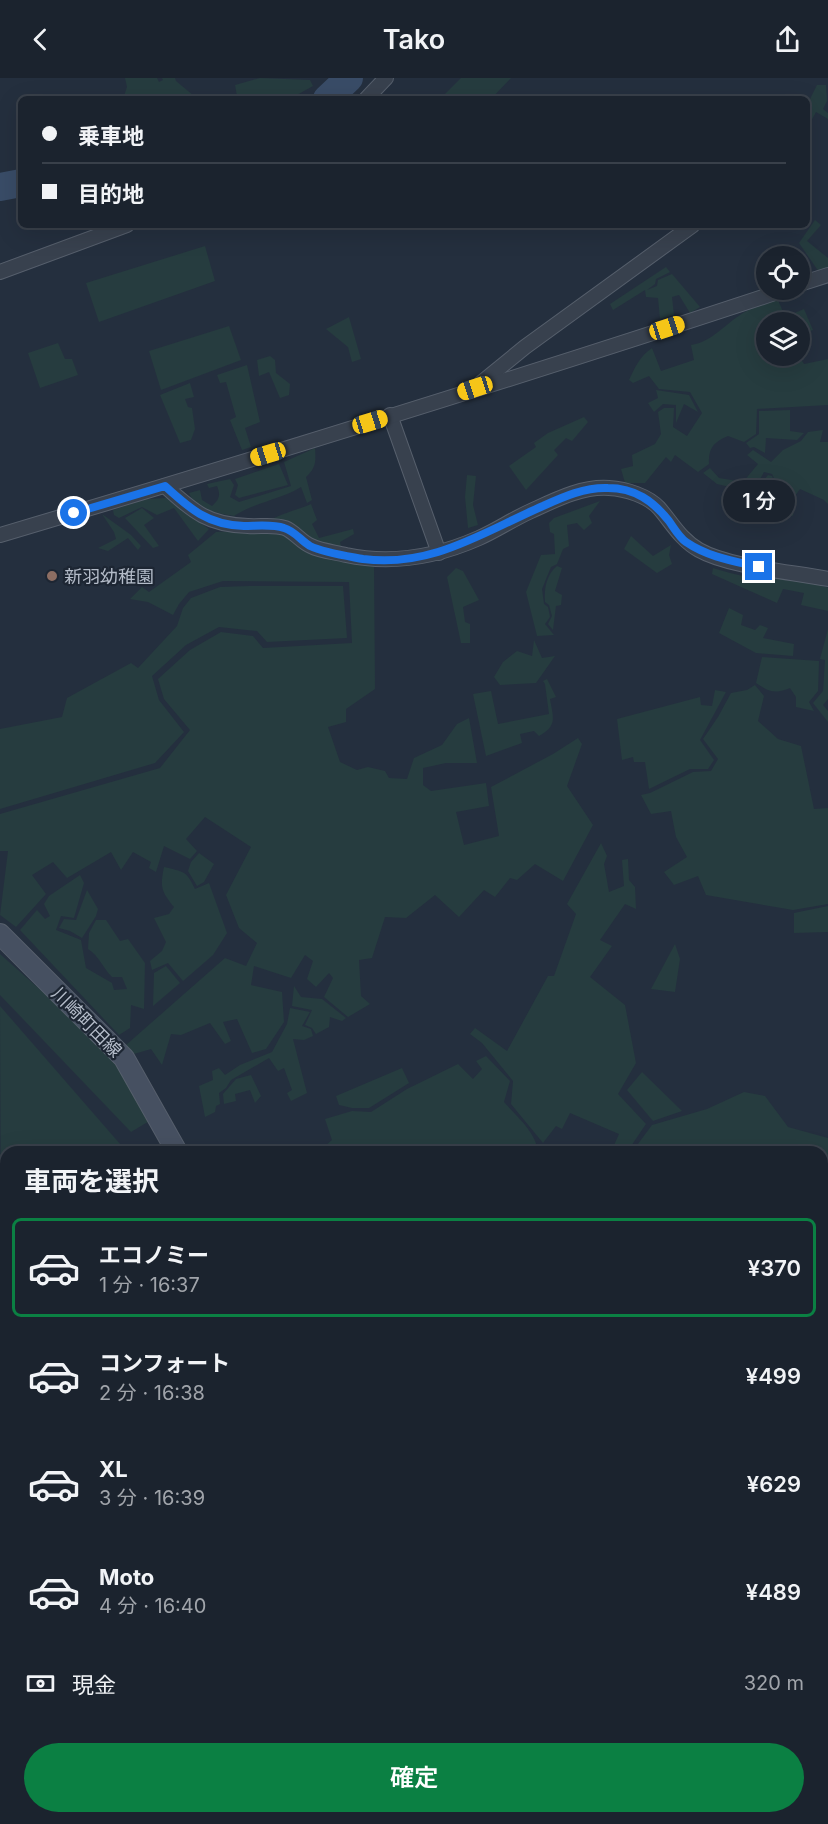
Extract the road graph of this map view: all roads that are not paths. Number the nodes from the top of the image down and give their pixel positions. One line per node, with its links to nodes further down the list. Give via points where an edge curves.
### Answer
1 (386, 78): 2 (street)
2 (369, 96)
3 (119, 228): 5 (street)
4 (689, 228): 9 (street)
5 (0, 272)
6 (828, 275): 7 (street)
7 (810, 281)
8 (756, 299): 9 (street)
9 (475, 388): 10 (street)
10 (390, 415): 11 (street); 13 (street)
11 (165, 486): 12 (street); 13 (street, via 208,519 235,526 283,527 309,546 322,550 387,561)
12 (0, 535)
13 (439, 553): 14 (street, via 584,490 609,488 637,494 657,506 683,540 701,551 725,560)
14 (828, 579)
15 (0, 934): 16 (main road, 川崎町田線, via 124,1058)
16 (174, 1146)

